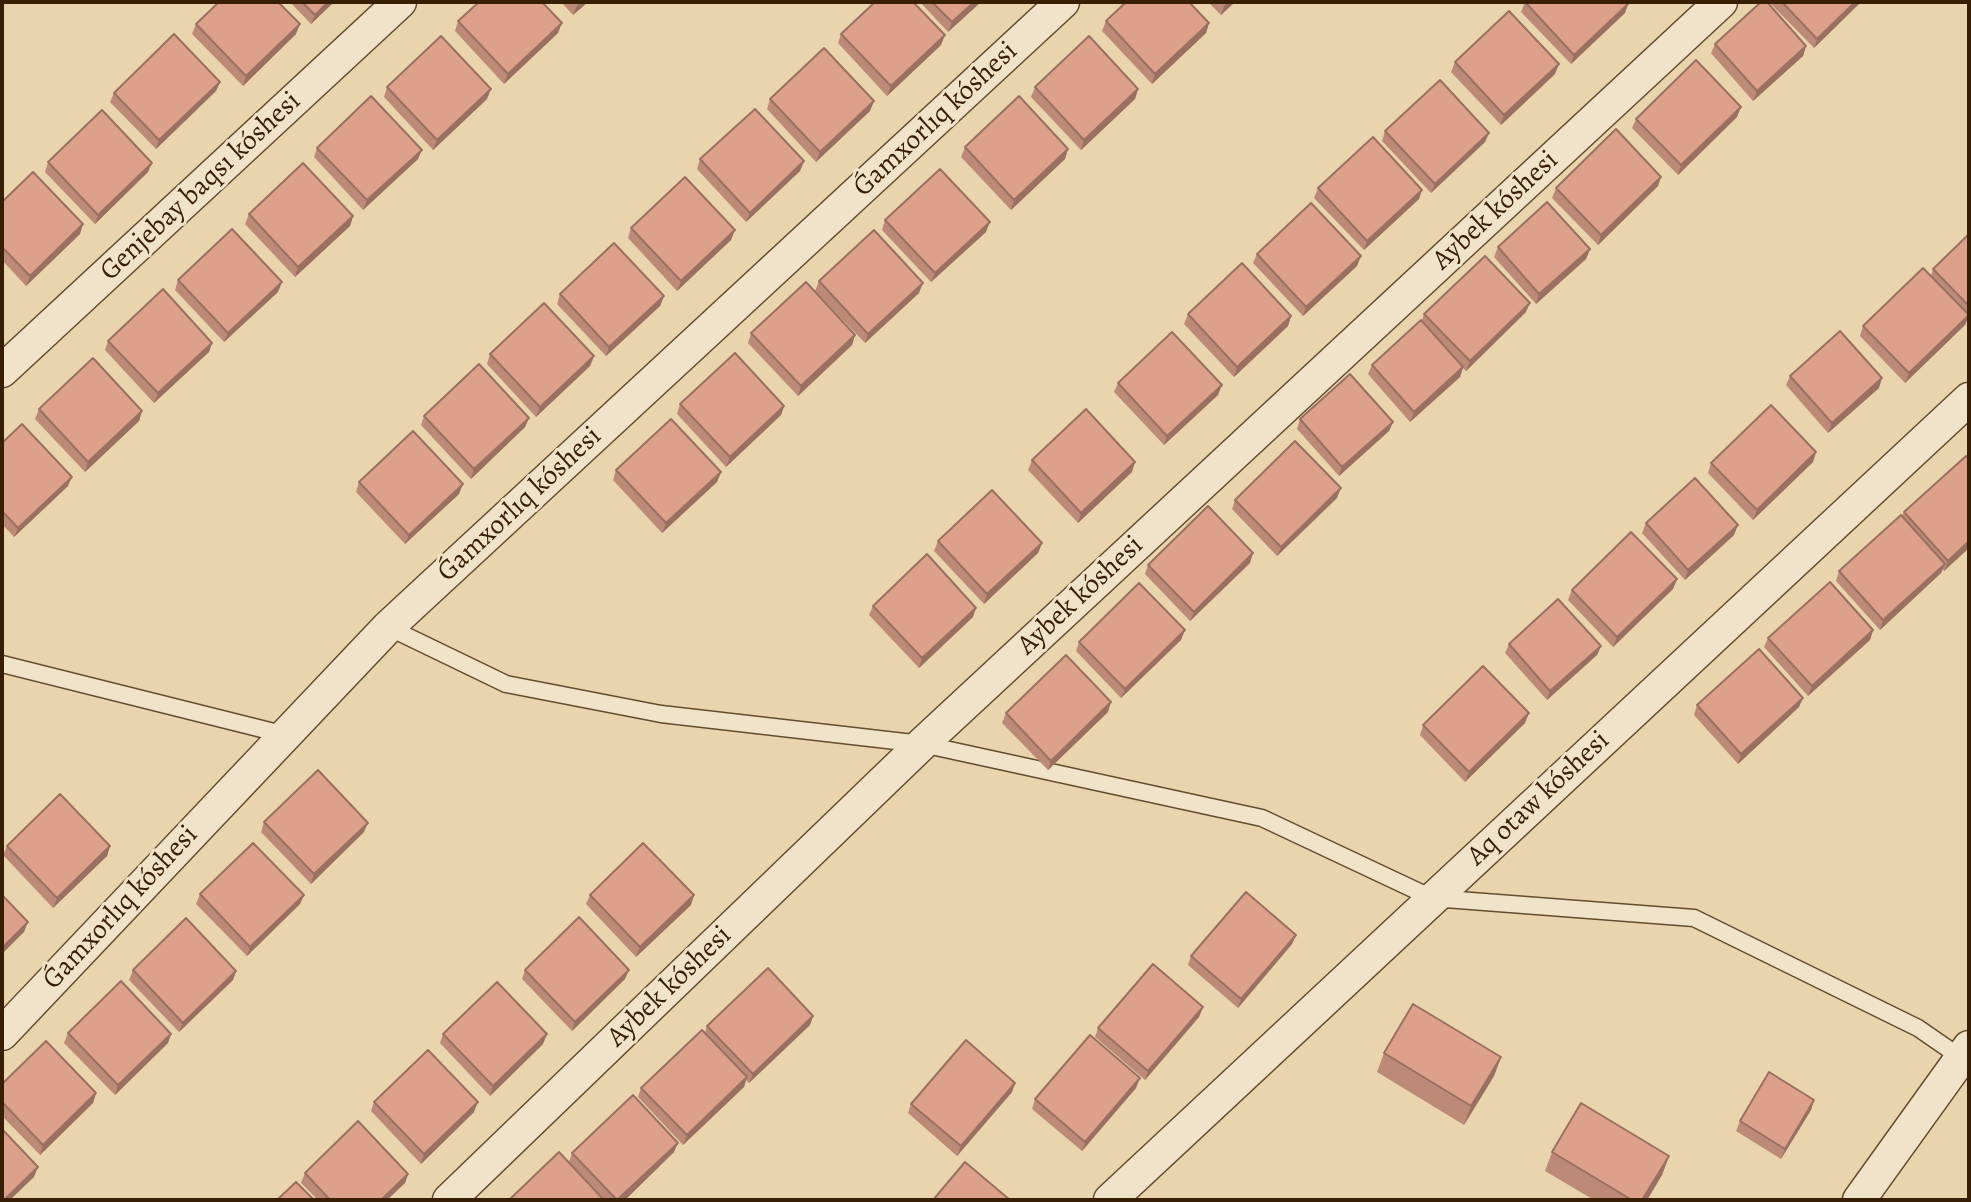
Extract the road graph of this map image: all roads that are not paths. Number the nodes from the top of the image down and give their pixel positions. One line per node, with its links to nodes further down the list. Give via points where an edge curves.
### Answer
1 (400, 2): 4 (street, Genjebay baqsı kóshesi)
2 (1063, 2): 6 (street, Ǵamxorlıq kóshesi)
3 (1721, 2): 9 (street, Aybek kóshesi)
4 (2, 371)
5 (1969, 399): 10 (street, Aq otaw kóshesi)
6 (388, 628): 8 (street, Ǵamxorlıq kóshesi); 9 (lane, via 506,684 661,714)
7 (2, 664): 8 (lane)
8 (286, 734): 11 (street, Ǵamxorlıq kóshesi)
9 (922, 744): 10 (lane, via 1262,818); 13 (street, Aybek kóshesi)
10 (1432, 898): 12 (lane, via 1694,918); 14 (street, Aq otaw kóshesi)
11 (2, 1034)
12 (1966, 1054): 15 (street)
13 (449, 1200)
14 (1110, 1200)
15 (1858, 1200)

